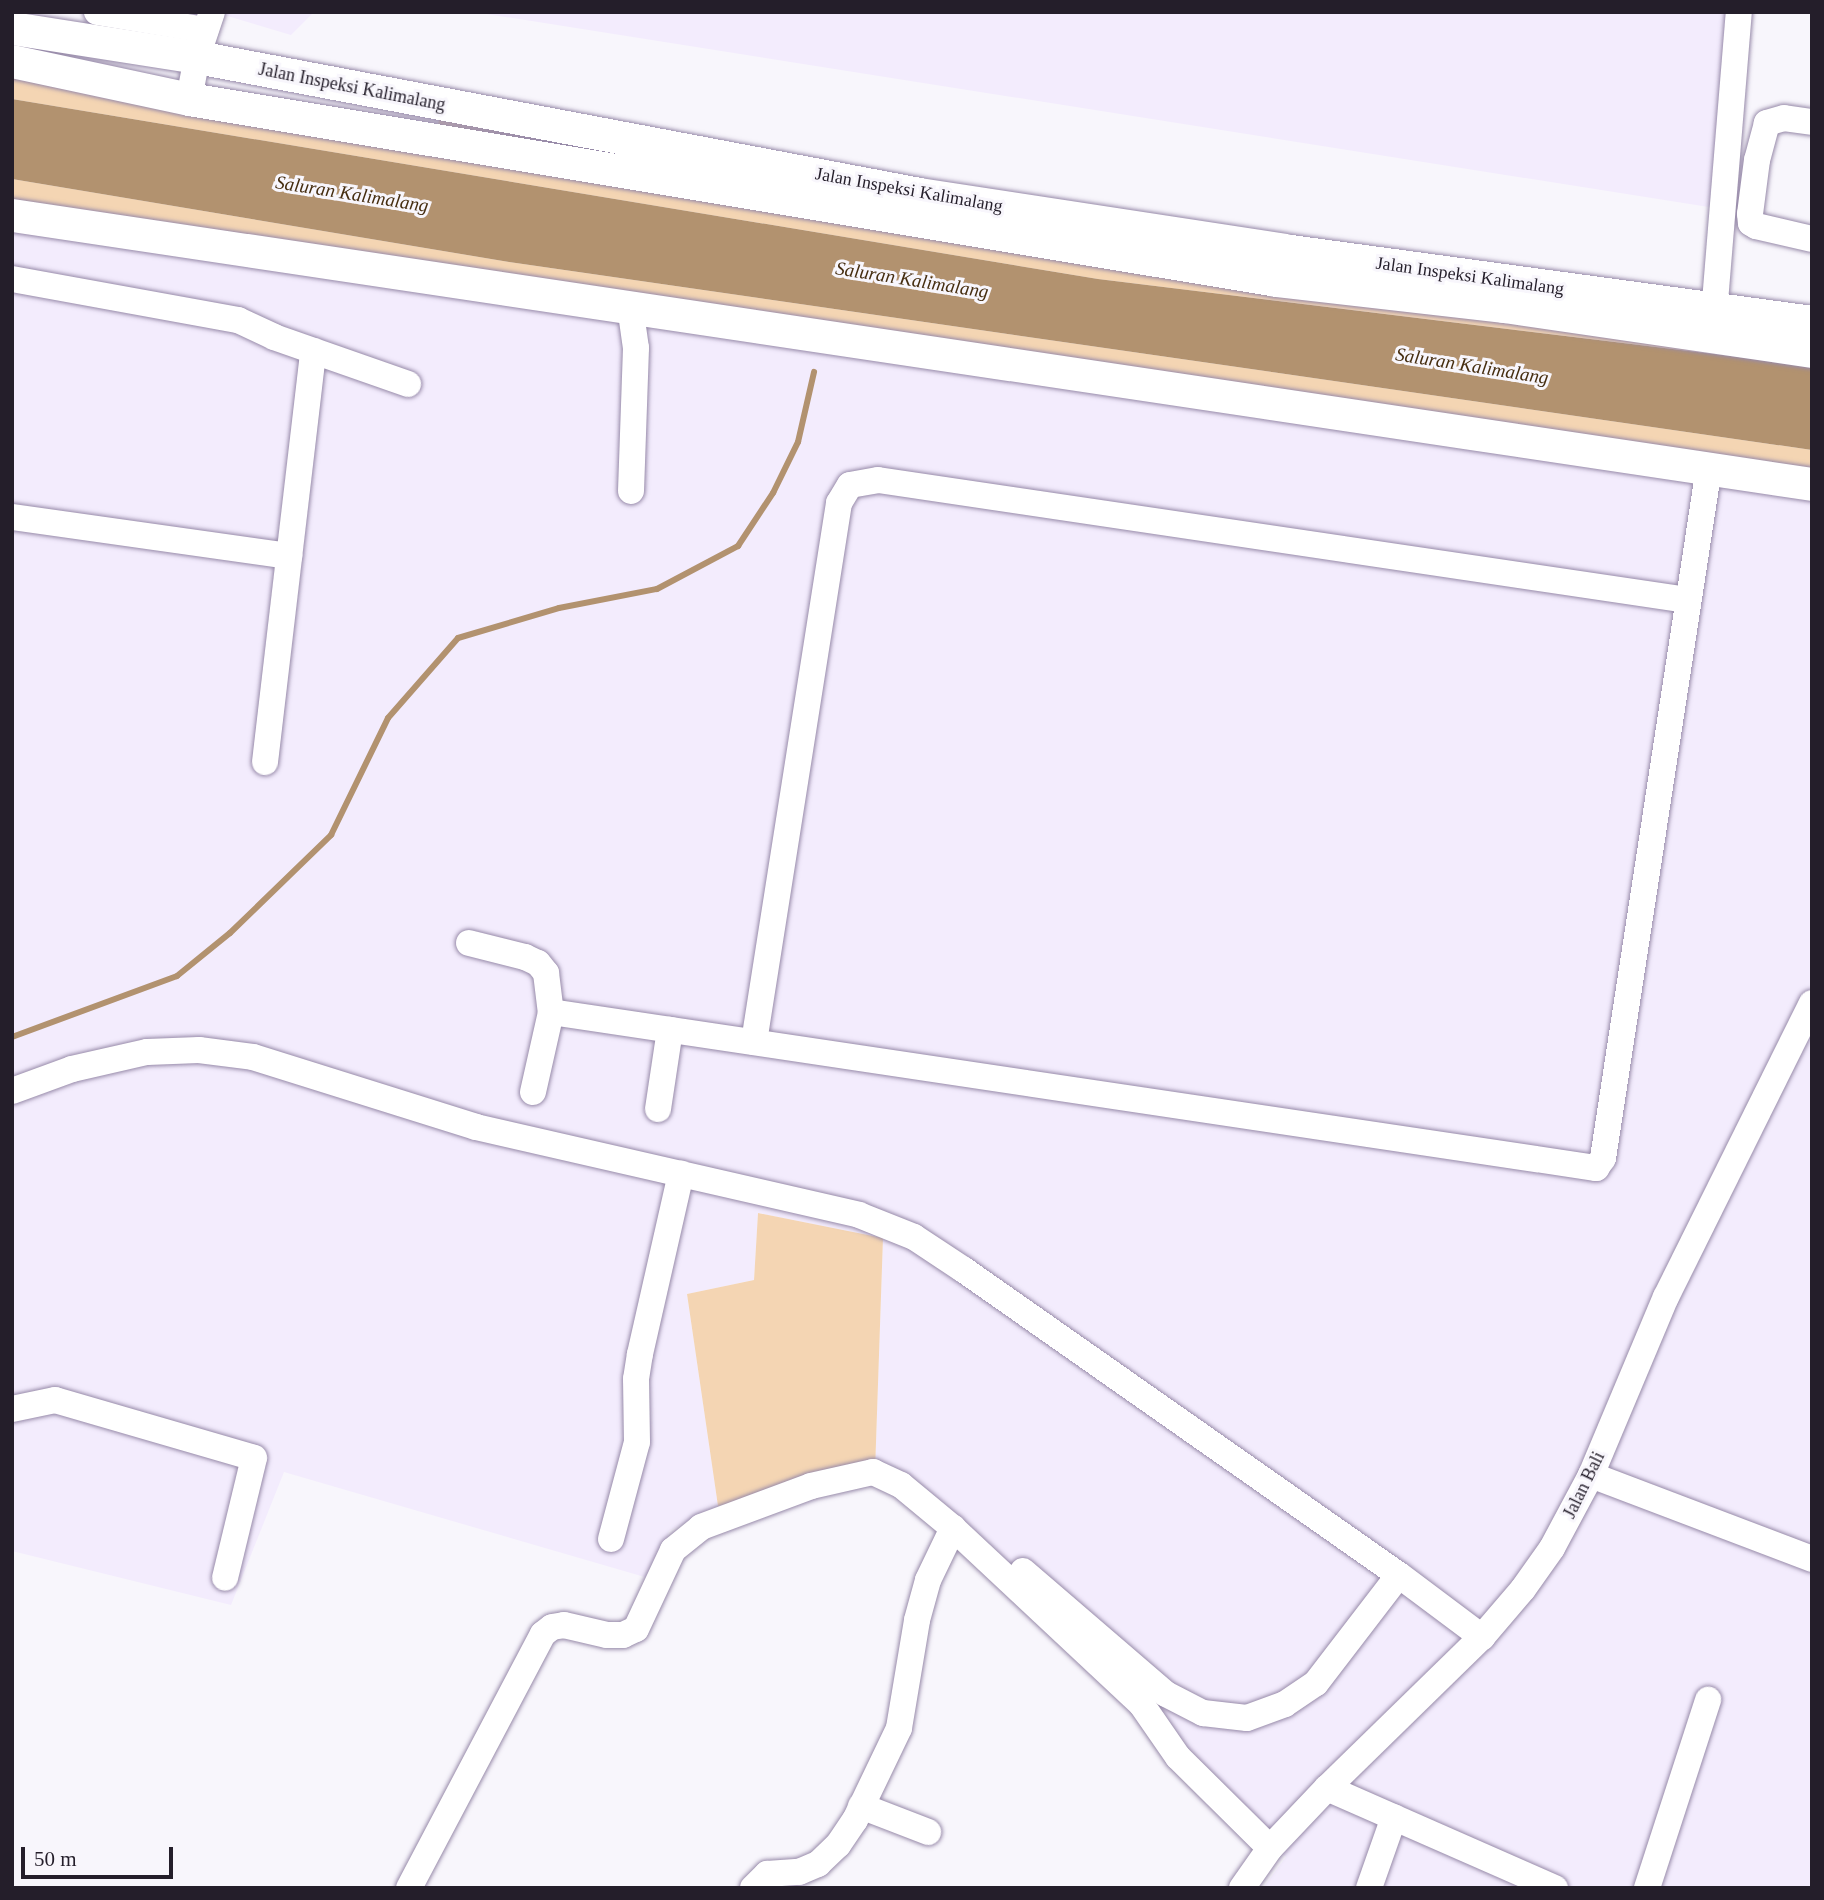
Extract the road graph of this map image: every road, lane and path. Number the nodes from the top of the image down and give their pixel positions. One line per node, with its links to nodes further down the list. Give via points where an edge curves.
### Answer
1 (97, 12): 4 (street)
2 (1739, 12): 16 (street)
3 (12, 28): 4 (main road, Jalan Inspeksi Kalimalang)
4 (205, 33): 6 (street); 7 (main road, Jalan Inspeksi Kalimalang)
5 (12, 61): 6 (main road, Jalan Inspeksi Kalimalang)
6 (189, 99): 9 (main road, Jalan Inspeksi Kalimalang)
7 (442, 105): 9 (main road); 10 (main road, Jalan Inspeksi Kalimalang)
8 (1812, 122): 12 (street, via 1784,118 1767,123 1758,152 1750,214 1751,223 1764,230)
9 (435, 141): 10 (main road, Jalan Inspeksi Kalimalang)
10 (916, 207): 16 (main road, Jalan Inspeksi Kalimalang, via 1280,265)
11 (12, 215): 14 (main road)
12 (1812, 239)
13 (12, 279): 17 (street, via 238,320)
14 (630, 306): 20 (main road); 22 (street, via 636,348)
15 (1812, 322): 16 (main road, Jalan Inspeksi Kalimalang)
16 (1714, 323): 18 (main road, Jalan Inspeksi Kalimalang)
17 (313, 351): 19 (street); 24 (street)
18 (1812, 351)
19 (408, 384)
20 (1709, 468): 21 (main road); 25 (street)
21 (1812, 484)
22 (631, 491)
23 (12, 517): 24 (street)
24 (289, 556): 26 (street)
25 (1688, 600): 31 (street, via 878,480 850,485 839,503); 31 (street, via 1603,1158 1596,1168)
26 (265, 762)
27 (469, 943): 29 (street, via 538,963 546,973)
28 (1811, 1005): 38 (street, Jalan Bali, via 1666,1297)
29 (551, 1012): 30 (street); 33 (street)
30 (670, 1030): 31 (street); 34 (street)
31 (754, 1042)
32 (12, 1091): 35 (street, via 72,1069 147,1052 200,1050 253,1057 476,1128)
33 (533, 1092)
34 (658, 1109)
35 (681, 1174): 40 (street, via 640,1354 637,1442); 42 (street, via 859,1216 914,1237)
36 (12, 1409): 43 (street, via 55,1400 254,1458)
37 (886, 1454): 42 (street, via 1167,1694 1203,1713 1247,1718 1285,1704 1316,1684)
38 (1591, 1475): 41 (street); 44 (street, Jalan Bali, via 1552,1548)
39 (953, 1528): 47 (street, via 928,1580 919,1612 899,1728); 50 (street, via 1142,1705 1178,1757); 51 (street, via 901,1485 873,1472 810,1486 701,1527 673,1550 636,1629 607,1635 564,1625 543,1634)
40 (611, 1539)
41 (1812, 1559)
42 (1399, 1575): 44 (street)
43 (225, 1578)
44 (1482, 1637): 46 (street, Jalan Bali)
45 (1708, 1700): 56 (street)
46 (1327, 1788): 48 (street); 50 (street, Jalan Bali)
47 (862, 1806): 49 (street); 52 (street, via 838,1845 818,1864 799,1872 767,1874)
48 (1394, 1817): 54 (street); 55 (street)
49 (928, 1832)
50 (1270, 1848): 53 (street, Jalan Bali)
51 (409, 1888)
52 (753, 1888)
53 (1242, 1888)
54 (1369, 1888)
55 (1555, 1888)
56 (1647, 1888)

